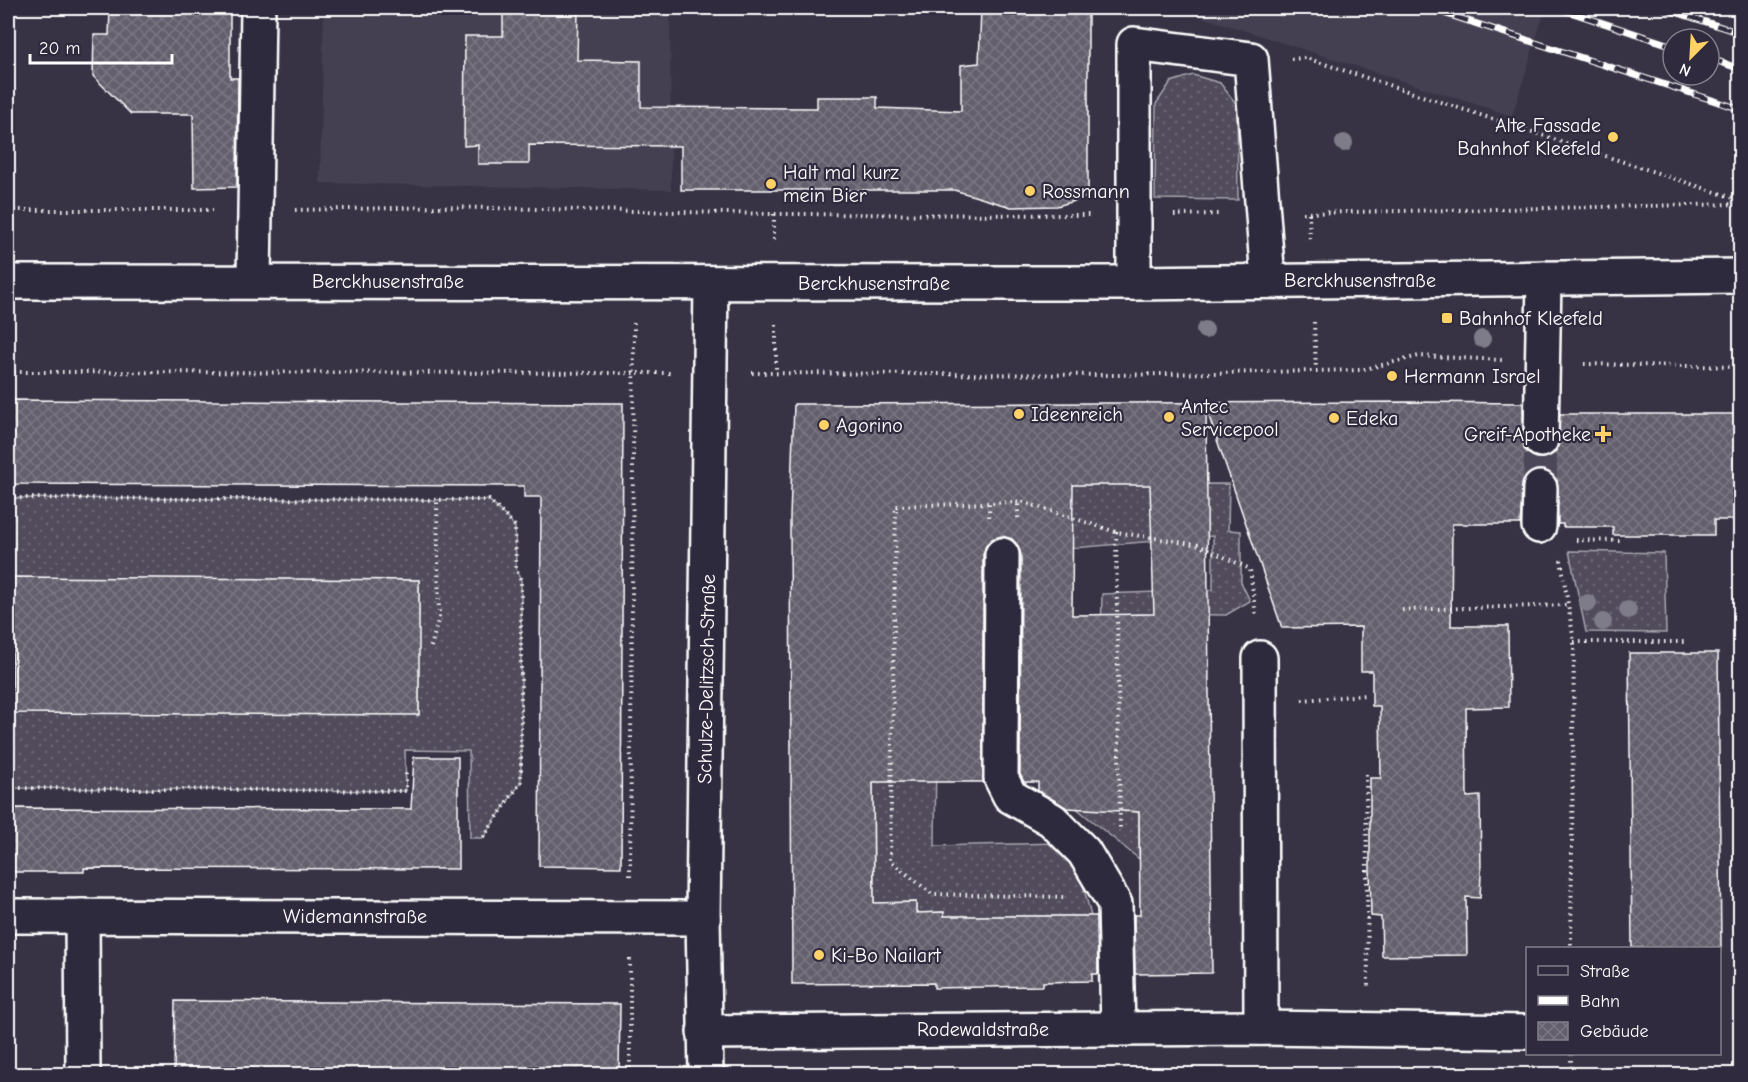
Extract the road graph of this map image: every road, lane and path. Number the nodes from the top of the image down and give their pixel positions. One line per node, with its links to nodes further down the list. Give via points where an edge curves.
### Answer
1 (258, 8): 5 (street)
2 (1251, 59): 3 (path, via 1306,58); 6 (street); 7 (street, via 1134,44)
3 (1740, 202): 6 (path)
4 (8, 210): 5 (path)
5 (256, 211): 7 (path, via 445,207 774,214); 11 (street)
6 (1263, 214): 7 (path); 10 (street)
7 (1132, 215): 15 (street)
8 (1740, 276): 9 (street, Berckhusenstraße)
9 (1544, 278): 10 (street, Berckhusenstraße); 16 (street)
10 (1268, 280): 15 (street, Berckhusenstraße)
11 (254, 281): 12 (street, Berckhusenstraße); 13 (street, Berckhusenstraße)
12 (8, 282)
13 (634, 283): 14 (street, Berckhusenstraße); 20 (path)
14 (711, 283): 15 (street, Berckhusenstraße); 19 (street, Schulze-Delitzsch-Straße)
15 (1134, 283)
16 (1541, 362): 17 (path); 19 (path, via 1419,356 1361,369 1116,375); 21 (street)
17 (1740, 367)
18 (8, 372): 20 (path)
19 (710, 373): 20 (path); 48 (street, Schulze-Delitzsch-Straße)
20 (634, 374): 47 (path)
21 (1541, 440)
22 (1540, 488): 25 (street)
23 (8, 498): 24 (path)
24 (437, 500): 35 (path, via 439,616); 43 (path, via 489,500 515,526 516,570 521,580 521,782)
25 (1539, 525)
26 (1116, 532): 36 (path, via 1198,545 1250,569); 42 (path); 44 (path, via 1023,502 896,506 890,861 932,894)
27 (1568, 540): 28 (path)
28 (1620, 541)
29 (1002, 555): 44 (street, via 1001,778 1010,796 1052,820 1084,852)
30 (1561, 559): 31 (path)
31 (1568, 605): 32 (path); 33 (path)
32 (1402, 610)
33 (1574, 642): 34 (path); 49 (path)
34 (1686, 642)
35 (431, 647)
36 (1260, 658): 38 (street)
37 (1365, 695): 38 (path)
38 (1261, 703): 50 (street)
39 (406, 772): 41 (path, via 406,790)
40 (1366, 774): 52 (path)
41 (8, 788)
42 (1120, 831)
43 (483, 838)
44 (1112, 898): 51 (street)
45 (8, 916): 46 (street, Widemannstraße)
46 (82, 916): 47 (street, Widemannstraße); 56 (street)
47 (630, 917): 48 (street, Widemannstraße); 57 (path)
48 (703, 918): 53 (street, Schulze-Delitzsch-Straße)
49 (1571, 947)
50 (1261, 1028): 51 (street, Rodewaldstraße); 52 (street, Rodewaldstraße)
51 (1118, 1029): 53 (street, Rodewaldstraße)
52 (1369, 1030): 54 (street, Rodewaldstraße)
53 (704, 1032): 58 (street, Schulze-Delitzsch-Straße)
54 (1526, 1032)
55 (1571, 1055): 59 (path, via 1571,1071)
56 (83, 1074)
57 (630, 1074)
58 (706, 1074)
59 (1634, 1074)
60 (1718, 1074): 61 (path)
61 (1740, 1074)

